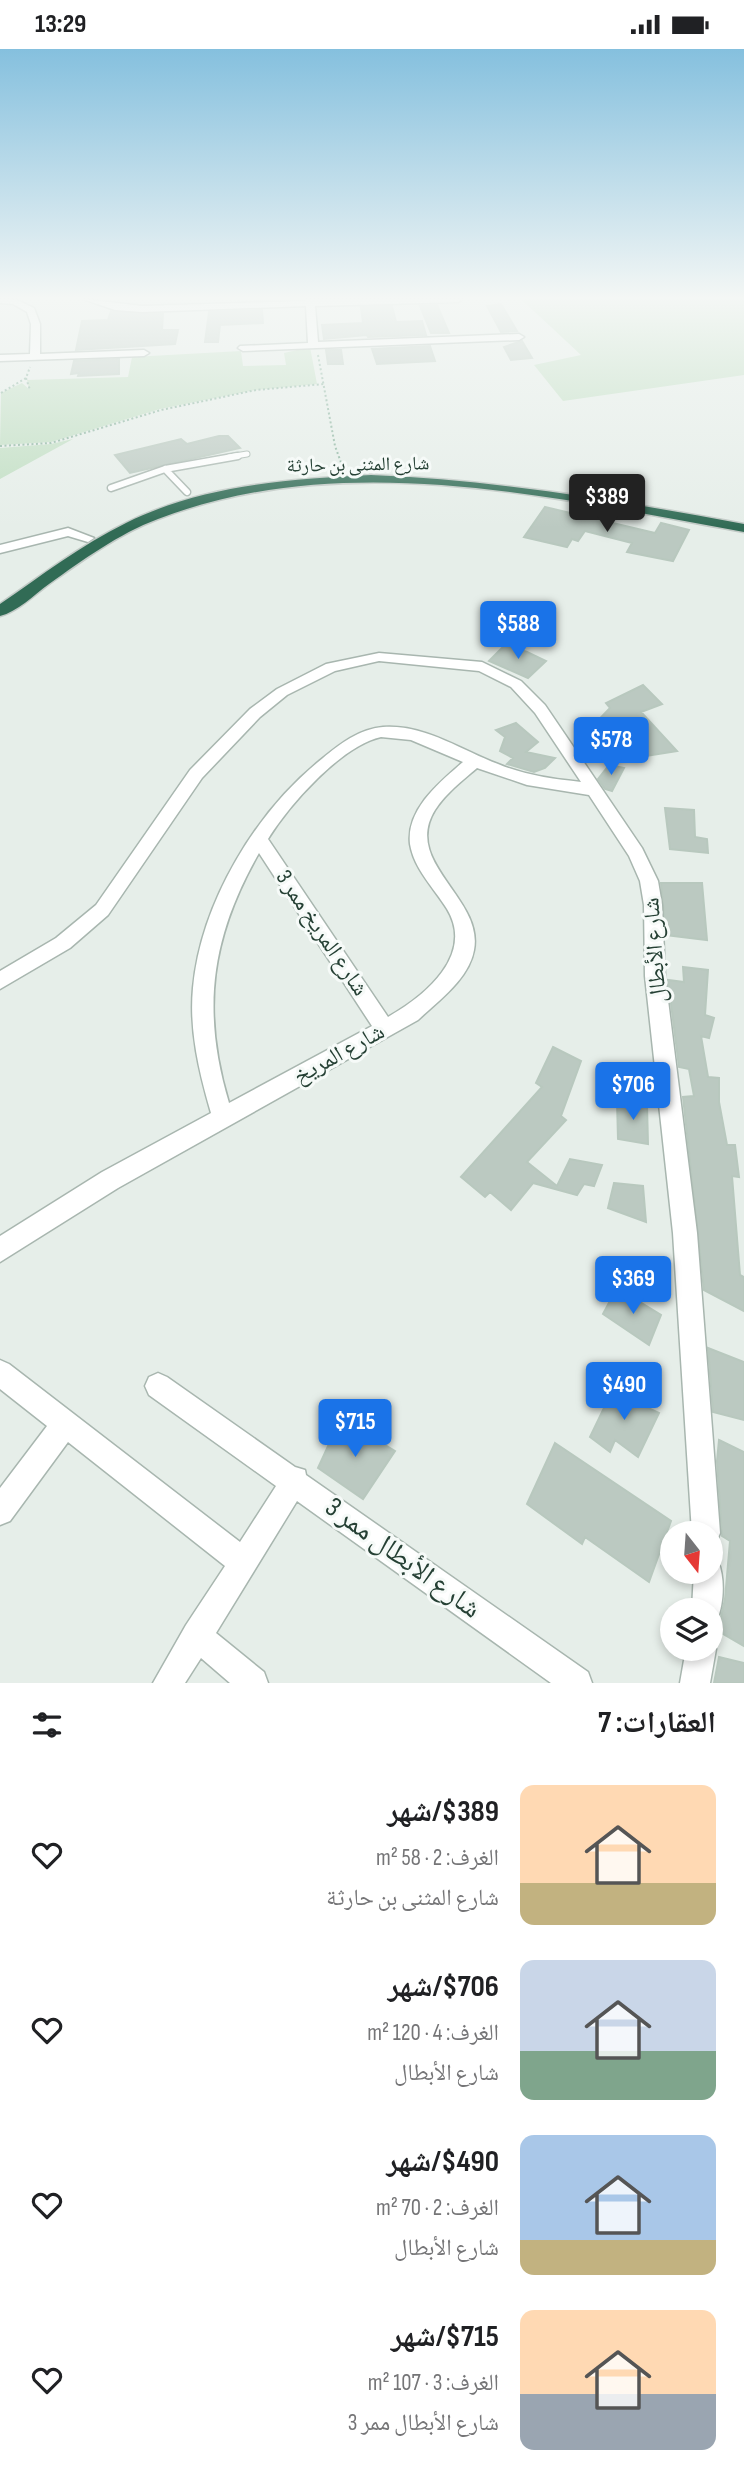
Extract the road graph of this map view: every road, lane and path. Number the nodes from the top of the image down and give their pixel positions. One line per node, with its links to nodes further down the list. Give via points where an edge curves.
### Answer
1 (322, 375): 3 (path)
2 (26, 377): 4 (path); 5 (path)
3 (324, 384): 6 (path, via 256,390 161,410 51,443); 9 (path)
4 (30, 390)
5 (1, 393)
6 (0, 446)
7 (247, 454): 8 (lane)
8 (165, 469): 10 (lane); 11 (lane)
9 (344, 471): 11 (highway, شارع المثنى بن حارثة); 13 (highway, شارع المثنى بن حارثة, via 479,476)
10 (111, 488)
11 (187, 492): 16 (highway, شارع المثنى بن حارثة, via 127,515)
12 (688, 518): 14 (highway, شارع المثنى بن حارثة); 15 (highway); 19 (highway, شارع المثنى بن حارثة, via 451,483 344,481 278,486 192,502 150,517)
13 (744, 520)
14 (744, 528)
15 (744, 537)
16 (89, 538): 17 (street, via 68,532); 18 (highway, شارع المثنى بن حارثة)
17 (0, 549)
18 (0, 596)
19 (0, 611)
20 (474, 761): 21 (street, via 538,782); 22 (street, via 396,732 368,735 304,781); 24 (street, شارع المريخ, via 429,806 419,831 424,859 467,934 462,965 434,997)
21 (594, 790): 23 (street, شارع الأبطال, via 540,709 501,675 482,667 407,658 379,657 331,667 282,692 255,713 196,774 102,909 62,943); 32 (street, شارع الأبطال, via 636,853 649,881 653,905 655,976 685,1233)
22 (258, 838): 24 (street, شارع المريخ ممر 3); 25 (street, via 218,912 202,983 207,1070)
23 (0, 981)
24 (385, 1028): 25 (street, شارع المريخ)
25 (223, 1118): 26 (street, شارع المريخ, via 110,1180)
26 (0, 1250)
27 (0, 1373): 29 (street)
28 (158, 1386): 30 (street, شارع الأبطال ممر 3)
29 (65, 1424): 31 (street); 33 (street)
30 (295, 1480): 33 (street); 38 (street, شارع الأبطال ممر 3)
31 (0, 1511)
32 (705, 1521)
33 (242, 1562): 34 (street)
34 (196, 1636): 36 (street); 37 (street)
35 (699, 1661): 39 (street)
36 (168, 1683)
37 (253, 1683)
38 (577, 1683)
39 (695, 1683)

